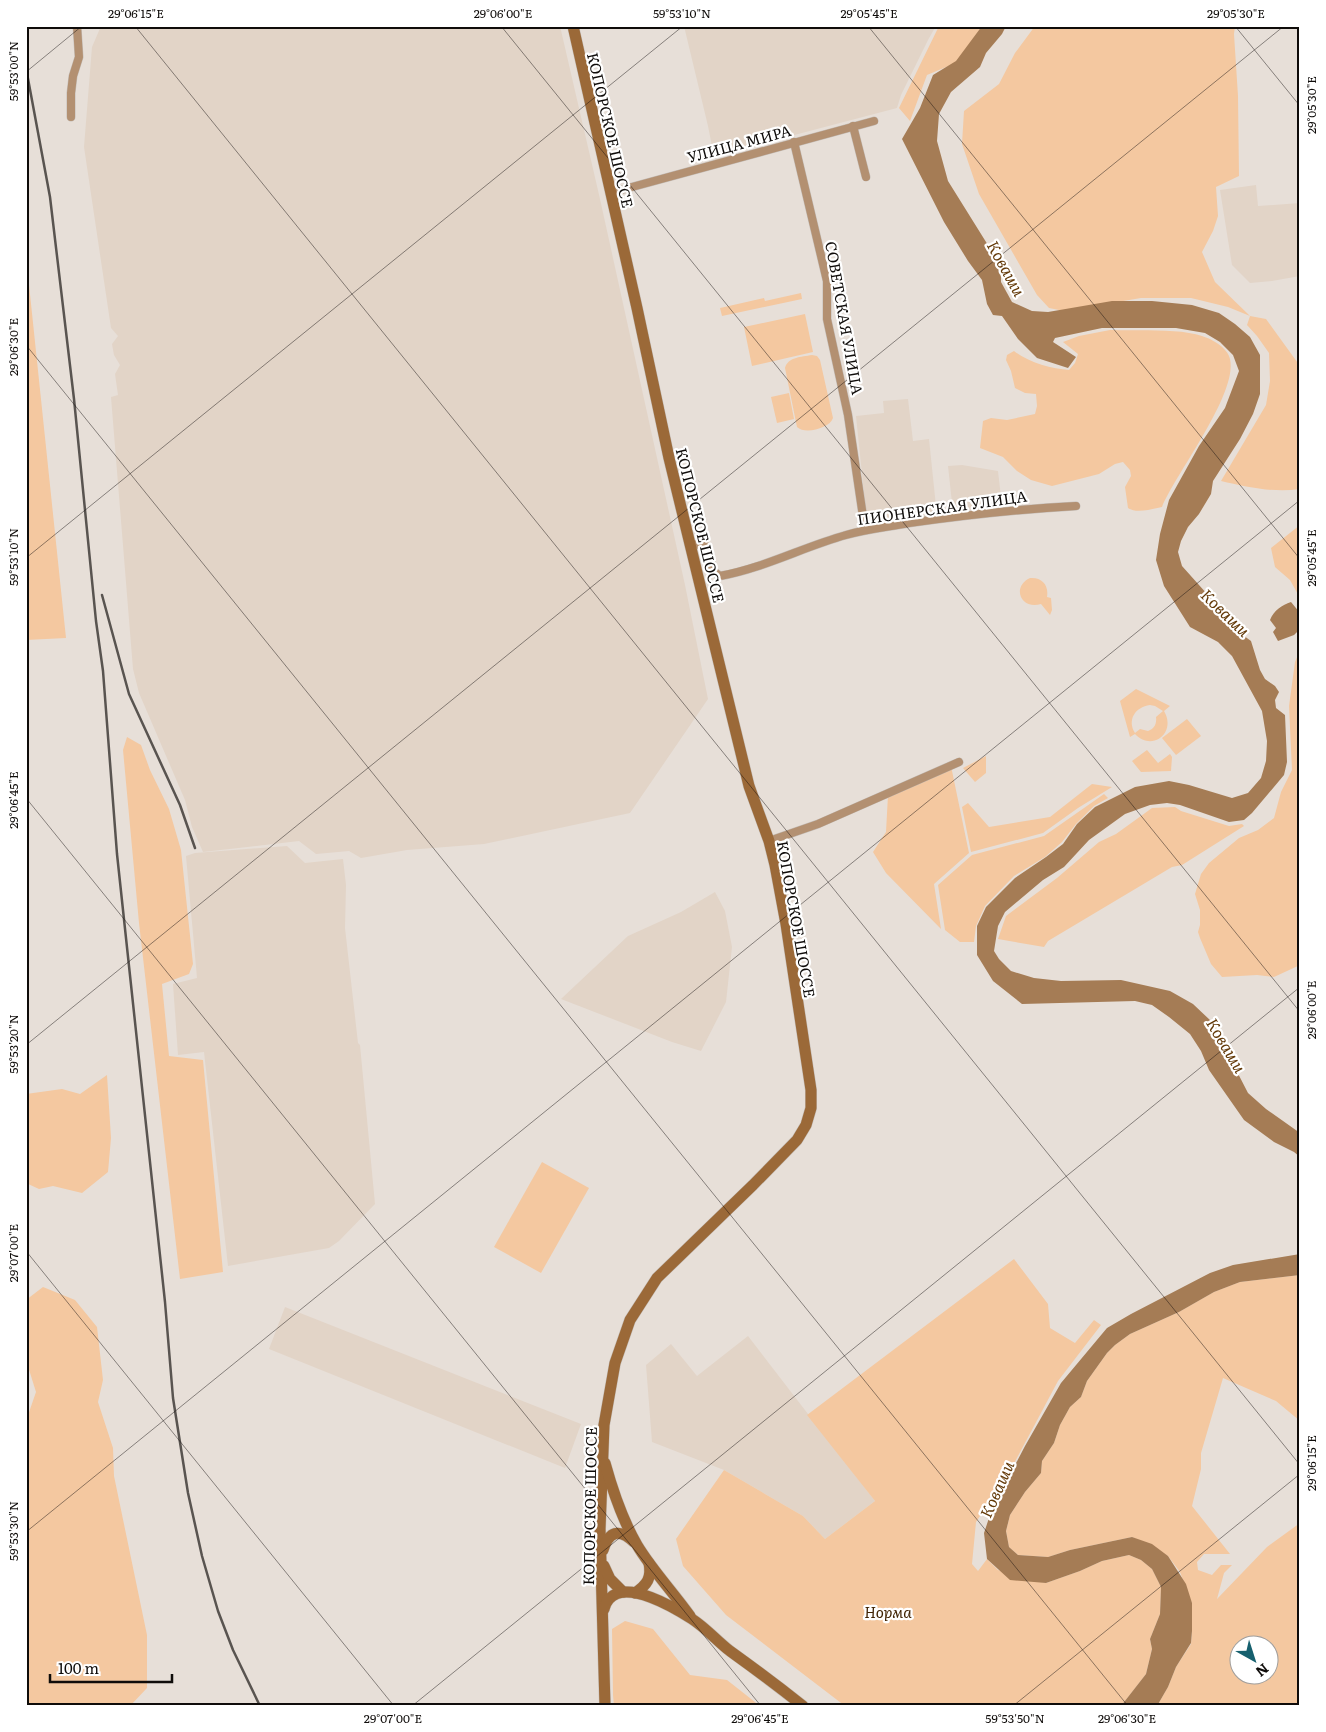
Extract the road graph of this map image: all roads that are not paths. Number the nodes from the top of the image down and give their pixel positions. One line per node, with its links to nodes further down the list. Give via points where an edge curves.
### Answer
1 (572, 26): 8 (main road, КОПОРСКОЕ ШОССЕ)
2 (78, 29): 3 (street, via 79,57 73,76)
3 (71, 118)
4 (874, 120): 5 (street, УЛИЦА МИРА)
5 (853, 126): 6 (street, УЛИЦА МИРА); 7 (street)
6 (794, 142): 8 (street, УЛИЦА МИРА); 10 (street, СОВЕТСКАЯ УЛИЦА, via 827,281 828,319 848,414)
7 (866, 177)
8 (610, 192): 11 (main road, КОПОРСКОЕ ШОССЕ)
9 (1076, 506): 10 (street, ПИОНЕРСКАЯ УЛИЦА, via 957,516)
10 (865, 530): 11 (street, ПИОНЕРСКАЯ УЛИЦА, via 741,572 720,576 713,571 706,545)
11 (690, 544): 13 (main road, КОПОРСКОЕ ШОССЕ, via 749,786)
12 (959, 762): 13 (street, via 818,824)
13 (769, 841): 14 (main road, КОПОРСКОЕ ШОССЕ, via 786,924 811,1090 806,1125 784,1155 662,1273 642,1300 630,1320 615,1363)
14 (602, 1452): 15 (main road, via 617,1501); 16 (main road, КОПОРСКОЕ ШОССЕ)
15 (637, 1545): 16 (main road, via 627,1536 617,1533 606,1541); 17 (main road)
16 (601, 1556): 18 (main road, via 610,1579); 19 (main road, КОПОРСКОЕ ШОССЕ)
17 (649, 1563): 18 (main road, via 649,1579 644,1587); 20 (main road)
18 (629, 1593): 19 (main road, via 614,1595); 20 (main road, via 651,1597)
19 (603, 1611): 21 (main road, КОПОРСКОЕ ШОССЕ)
20 (693, 1620): 22 (main road)
21 (605, 1706)
22 (803, 1706)

